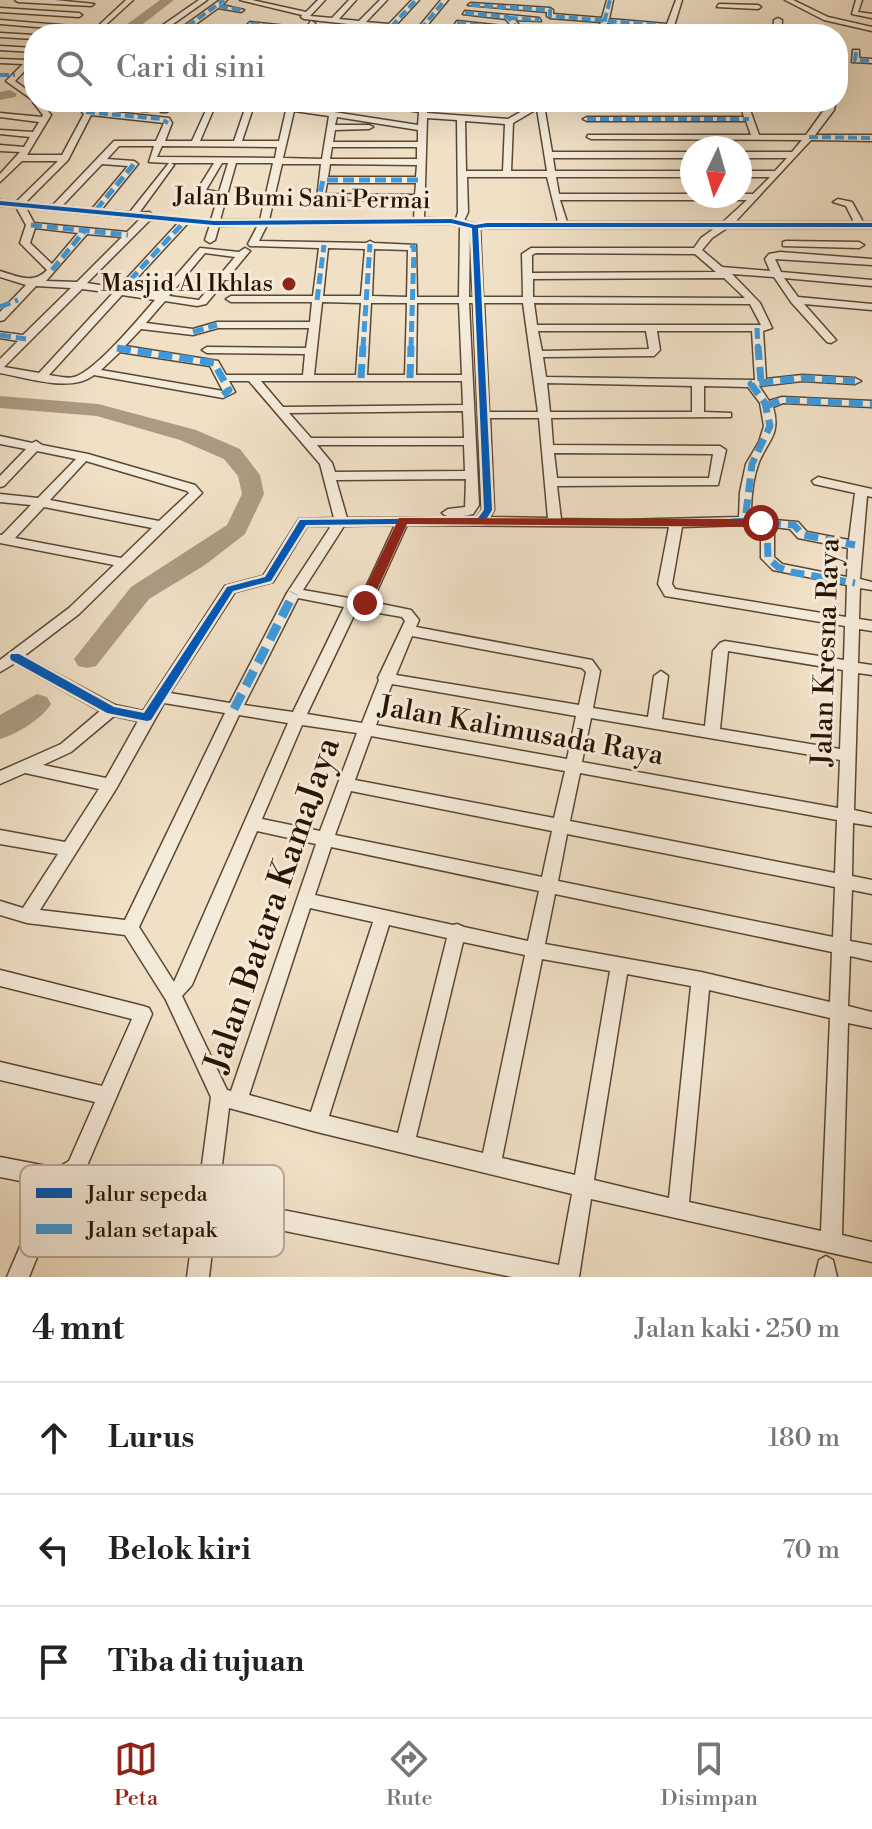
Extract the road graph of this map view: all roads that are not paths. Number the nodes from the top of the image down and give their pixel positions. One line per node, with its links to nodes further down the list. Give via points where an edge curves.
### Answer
1 (7, 0): 24 (street)
2 (18, 0): 18 (street)
3 (130, 0): 43 (street)
4 (204, 0): 44 (street)
5 (248, 0): 25 (street)
6 (287, 0): 25 (street)
7 (322, 0): 31 (street)
8 (353, 0): 37 (street)
9 (384, 0): 40 (street)
10 (416, 0): 48 (street)
11 (445, 0): 49 (street)
12 (610, 0): 38 (street)
13 (679, 0): 54 (street)
14 (744, 0): 23 (street)
15 (779, 0): 29 (street)
16 (788, 0): 58 (street, via 826,19)
17 (859, 0): 32 (street, via 854,13)
18 (93, 2): 30 (street)
19 (473, 2): 21 (street); 27 (street)
20 (222, 3): 26 (street); 45 (street)
21 (548, 5): 38 (street, via 550,16)
22 (719, 6): 23 (street)
23 (758, 7): 28 (street)
24 (0, 8): 30 (street)
25 (277, 8): 31 (street)
26 (241, 10)
27 (465, 13): 33 (street); 41 (street)
28 (771, 14)
29 (805, 14)
30 (79, 15): 42 (street)
31 (310, 16): 37 (street); 46 (street)
32 (872, 16)
33 (509, 18): 35 (street); 51 (street)
34 (701, 18): 55 (street)
35 (539, 20)
36 (778, 20): 56 (street)
37 (333, 21): 40 (street)
38 (604, 21): 52 (street); 53 (street)
39 (0, 22): 57 (street)
40 (361, 23): 47 (street)
41 (457, 23): 50 (street)
42 (70, 24)
43 (104, 24)
44 (169, 24)
45 (192, 24)
46 (311, 24)
47 (368, 24)
48 (394, 24)
49 (425, 24)
50 (467, 24)
51 (514, 24)
52 (603, 24)
53 (629, 24)
54 (672, 24)
55 (702, 24)
56 (778, 24)
57 (24, 25)
58 (872, 29)
59 (0, 35): 60 (street)
60 (24, 36)
61 (0, 48): 62 (street)
62 (24, 49)
63 (856, 52): 66 (street, via 854,60)
64 (24, 60): 65 (street)
65 (0, 61)
66 (872, 61)
67 (24, 67): 69 (street)
68 (0, 75): 69 (street)
69 (13, 78): 70 (street); 71 (street)
70 (0, 83)
71 (24, 91)
72 (24, 104): 86 (street)
73 (46, 112): 91 (street)
74 (86, 112): 104 (street, via 166,120); 117 (street)
75 (205, 112): 105 (street)
76 (248, 112): 106 (street)
77 (290, 112): 107 (street)
78 (321, 112): 87 (street)
79 (424, 112): 95 (street)
80 (436, 112): 88 (street)
81 (526, 112): 92 (street)
82 (543, 112): 112 (street)
83 (585, 112): 89 (street)
84 (746, 112): 90 (street)
85 (826, 112): 101 (street)
86 (0, 114): 91 (street)
87 (333, 115): 93 (street); 94 (street)
88 (461, 119): 92 (street); 125 (street)
89 (587, 119): 90 (street); 99 (street)
90 (749, 119): 100 (street)
91 (45, 120): 98 (street)
92 (509, 122): 129 (street)
93 (406, 126): 94 (street); 95 (street)
94 (331, 128): 108 (street)
95 (421, 128): 109 (street)
96 (124, 130): 103 (street)
97 (0, 132): 98 (street)
98 (36, 135): 111 (street)
99 (591, 137): 100 (street); 113 (street)
100 (756, 137): 101 (street)
101 (809, 137): 102 (street); 116 (street)
102 (872, 138)
103 (118, 143): 104 (street); 120 (street)
104 (160, 143): 105 (street); 118 (street, via 152,160)
105 (195, 144): 106 (street)
106 (237, 144): 107 (street)
107 (281, 144): 122 (street)
108 (329, 144): 109 (street); 121 (street)
109 (420, 145): 123 (street)
110 (0, 148): 111 (street)
111 (24, 154): 117 (street); 131 (street)
112 (549, 155): 113 (street); 130 (street)
113 (594, 155): 114 (street)
114 (680, 155)
115 (752, 155): 116 (street)
116 (793, 155): 128 (street)
117 (65, 158): 140 (street)
118 (220, 160): 119 (street); 134 (street, via 200,192)
119 (233, 160): 122 (street); 134 (street)
120 (102, 161): 141 (street); 142 (street, via 134,164)
121 (326, 161): 122 (street); 123 (street); 132 (street)
122 (276, 162): 147 (street)
123 (420, 162): 133 (street)
124 (170, 165): 143 (street)
125 (462, 174): 129 (street); 152 (street)
126 (680, 174): 130 (street)
127 (752, 174): 128 (street)
128 (775, 174): 136 (street)
129 (507, 175): 130 (street)
130 (551, 175): 135 (street)
131 (0, 179)
132 (323, 180): 133 (street); 137 (street, via 322,198)
133 (418, 180): 137 (street)
134 (223, 195): 148 (street)
135 (555, 197): 136 (street); 149 (street)
136 (753, 197): 150 (street)
137 (419, 198): 146 (street)
138 (838, 202): 153 (street, via 849,204)
139 (0, 203): 140 (street, Jalan Bumi Sani Permai)
140 (19, 204): 141 (street, Jalan Bumi Sani Permai); 154 (street)
141 (56, 207): 142 (street, Jalan Bumi Sani Permai)
142 (96, 210): 143 (street, Jalan Bumi Sani Permai)
143 (134, 213): 144 (street, Jalan Bumi Sani Permai)
144 (149, 215): 145 (street, Jalan Bumi Sani Permai, via 170,213); 156 (street)
145 (185, 221): 148 (street, Jalan Bumi Sani Permai); 175 (street)
146 (419, 221): 147 (street, Jalan Bumi Sani Permai); 152 (street, Jalan Bumi Sani Permai)
147 (264, 222): 148 (street, Jalan Bumi Sani Permai); 158 (street)
148 (214, 223): 157 (street)
149 (562, 223): 150 (street, Jalan Bumi Sani Permai); 152 (street, Jalan Bumi Sani Permai)
150 (728, 223): 153 (street, Jalan Bumi Sani Permai); 163 (street)
151 (872, 223): 153 (street, Jalan Bumi Sani Permai)
152 (467, 224): 182 (street)
153 (856, 224): 162 (street)
154 (31, 225): 155 (street); 166 (street, via 25,243)
155 (86, 229): 156 (street); 166 (street)
156 (128, 235): 174 (street)
157 (210, 240)
158 (253, 244): 161 (street); 164 (street)
159 (370, 244): 161 (street); 180 (street); 181 (street, via 414,248)
160 (786, 244): 162 (street)
161 (324, 245): 179 (street)
162 (859, 245): 165 (street)
163 (697, 251): 167 (street); 170 (street, via 530,250)
164 (242, 255): 176 (street, via 199,303); 176 (street, via 203,250)
165 (870, 262): 169 (street, via 776,255 770,259)
166 (52, 270): 172 (street)
167 (725, 272): 169 (street); 171 (street); 186 (street)
168 (0, 274): 172 (street)
169 (777, 275): 173 (street); 185 (street)
170 (526, 276): 171 (street); 183 (street)
171 (577, 276): 184 (street)
172 (34, 282): 174 (street); 178 (street)
173 (872, 283)
174 (78, 285): 175 (street); 196 (street)
175 (119, 292): 176 (street); 204 (street)
176 (160, 298): 190 (street)
177 (231, 299): 179 (street)
178 (18, 300): 187 (street); 189 (street)
179 (317, 300): 180 (street); 191 (street)
180 (366, 300): 181 (street); 208 (street)
181 (411, 300): 182 (street); 209 (street)
182 (470, 300): 183 (street); 210 (street); 219 (street)
183 (528, 300): 184 (street); 192 (street)
184 (578, 300): 186 (street)
185 (795, 300): 188 (street); 197 (street)
186 (751, 301): 194 (street, via 768,326)
187 (0, 307)
188 (872, 307)
189 (0, 318)
190 (137, 325): 191 (street, via 193,332 217,325); 198 (street)
191 (314, 325): 200 (street)
192 (532, 328): 193 (street); 201 (street)
193 (651, 328): 194 (street); 201 (street, via 655,350 650,354)
194 (757, 328): 213 (street)
195 (0, 335): 196 (street)
196 (26, 339): 202 (street)
197 (831, 340)
198 (117, 348): 203 (street); 203 (street, via 214,363 229,392)
199 (207, 350): 200 (street)
200 (310, 351): 207 (street)
201 (535, 354): 211 (street)
202 (0, 368): 204 (street)
203 (95, 372): 204 (street, via 76,383)
204 (41, 377)
205 (229, 378): 206 (street)
206 (252, 378): 207 (street); 218 (street)
207 (308, 378): 208 (street)
208 (361, 378): 209 (street)
209 (410, 378): 210 (street)
210 (467, 378): 217 (street)
211 (541, 380): 214 (street); 220 (street)
212 (855, 381): 213 (street)
213 (756, 382): 214 (street); 216 (street)
214 (698, 383): 221 (street)
215 (872, 404): 216 (street, via 786,400)
216 (766, 406): 240 (street, via 771,425 753,462)
217 (468, 408): 218 (street); 224 (street)
218 (280, 410): 225 (street)
219 (482, 415): 220 (street); 239 (street, via 488,510)
220 (543, 415): 221 (street); 227 (street)
221 (698, 415): 222 (street)
222 (727, 415)
223 (0, 440): 226 (street)
224 (470, 441): 225 (street); 229 (street)
225 (310, 442): 230 (street)
226 (36, 445): 228 (street); 233 (street)
227 (546, 449): 232 (street); 232 (street, via 720,450 714,482)
228 (84, 457): 236 (street); 244 (street, via 195,490)
229 (472, 475): 230 (street); 237 (street, via 469,511)
230 (332, 476): 237 (street)
231 (818, 481): 234 (street)
232 (550, 482): 242 (street)
233 (0, 483)
234 (866, 492): 246 (street, Jalan Kresna Raya)
235 (0, 498): 236 (street)
236 (39, 502): 244 (street); 245 (street)
237 (340, 516): 238 (street); 250 (street); 261 (street, via 303,522 268,579 230,589)
238 (403, 521): 239 (street); 251 (street)
239 (481, 521): 242 (street)
240 (745, 521): 241 (street); 243 (street)
241 (676, 522): 242 (street); 252 (street, via 665,584 670,593)
242 (555, 523)
243 (767, 523): 246 (street, via 794,525 803,535); 248 (street, via 771,563 791,572)
244 (163, 526): 247 (street)
245 (3, 539): 247 (street)
246 (855, 545): 248 (street, Jalan Kresna Raya)
247 (122, 562): 255 (street, via 74,611)
248 (855, 583): 249 (street); 252 (street, Jalan Kresna Raya)
249 (872, 586)
250 (294, 593): 251 (street); 262 (street)
251 (358, 605): 254 (street, via 410,615); 266 (street)
252 (854, 623): 253 (street); 257 (street, Jalan Kresna Raya)
253 (872, 626)
254 (408, 630): 260 (street, Jalan Batara KamaJaya); 264 (street, via 587,664 593,671)
255 (15, 657): 256 (street); 263 (street)
256 (0, 667)
257 (851, 667): 258 (street); 269 (street, via 722,647); 270 (street, Jalan Kresna Raya)
258 (872, 670)
259 (661, 676): 267 (street)
260 (385, 678): 264 (street); 268 (street, Jalan Batara KamaJaya)
261 (159, 697): 262 (street, Jalan Kalimusada Raya); 265 (street)
262 (234, 709): 266 (street, Jalan Kalimusada Raya); 290 (street)
263 (111, 710): 265 (street); 272 (street, via 66,748)
264 (585, 712): 267 (street); 271 (street)
265 (147, 717): 275 (street)
266 (297, 719): 268 (street, Jalan Kalimusada Raya); 278 (street)
267 (654, 724): 269 (street)
268 (365, 729): 271 (street, Jalan Kalimusada Raya); 274 (street, Jalan Batara KamaJaya)
269 (712, 733): 270 (street)
270 (848, 756): 276 (street, Jalan Kresna Raya)
271 (572, 767): 276 (street, Jalan Kalimusada Raya); 279 (street)
272 (27, 768): 273 (street); 275 (street)
273 (3, 776)
274 (345, 784): 279 (street); 281 (street, Jalan Batara KamaJaya)
275 (110, 785): 282 (street)
276 (846, 816): 277 (street, Jalan Kalimusada Raya); 283 (street, Jalan Kresna Raya)
277 (872, 820)
278 (253, 824): 281 (street); 298 (street, via 183,985)
279 (561, 825): 283 (street); 284 (street)
280 (0, 837): 282 (street)
281 (325, 841): 284 (street); 286 (street, Jalan Batara KamaJaya)
282 (69, 849): 288 (street)
283 (844, 881): 285 (street); 292 (street, Jalan Kresna Raya)
284 (548, 887): 292 (street); 293 (street)
285 (872, 887)
286 (305, 900): 289 (street); 303 (street, Jalan Batara KamaJaya)
287 (0, 908): 288 (street)
288 (27, 916): 290 (street)
289 (383, 916): 291 (street); 304 (street)
290 (130, 928): 298 (street)
291 (457, 931): 293 (street); 305 (street)
292 (842, 947): 294 (street); 299 (street, Jalan Kresna Raya)
293 (535, 950): 295 (street); 306 (street)
294 (872, 953)
295 (620, 965): 297 (street); 311 (street)
296 (0, 978): 302 (street, via 143,1014)
297 (701, 980): 299 (street); 312 (street)
298 (172, 994): 303 (street)
299 (839, 1013): 300 (street); 314 (street, Jalan Kresna Raya)
300 (872, 1020)
301 (0, 1071): 302 (street)
302 (107, 1096): 307 (street)
303 (229, 1099): 304 (street); 308 (street, Jalan Batara KamaJaya)
304 (317, 1123): 305 (street)
305 (405, 1144): 306 (street)
306 (491, 1164): 311 (street)
307 (77, 1165)
308 (216, 1165)
309 (0, 1167): 310 (street)
310 (20, 1171)
311 (582, 1186): 312 (street); 320 (street)
312 (678, 1210): 314 (street)
313 (284, 1220): 320 (street)
314 (831, 1241): 315 (street)
315 (872, 1252)
316 (26, 1257): 318 (street)
317 (201, 1257): 319 (street, Jalan Batara KamaJaya)
318 (18, 1277)
319 (198, 1277)
320 (566, 1277)

